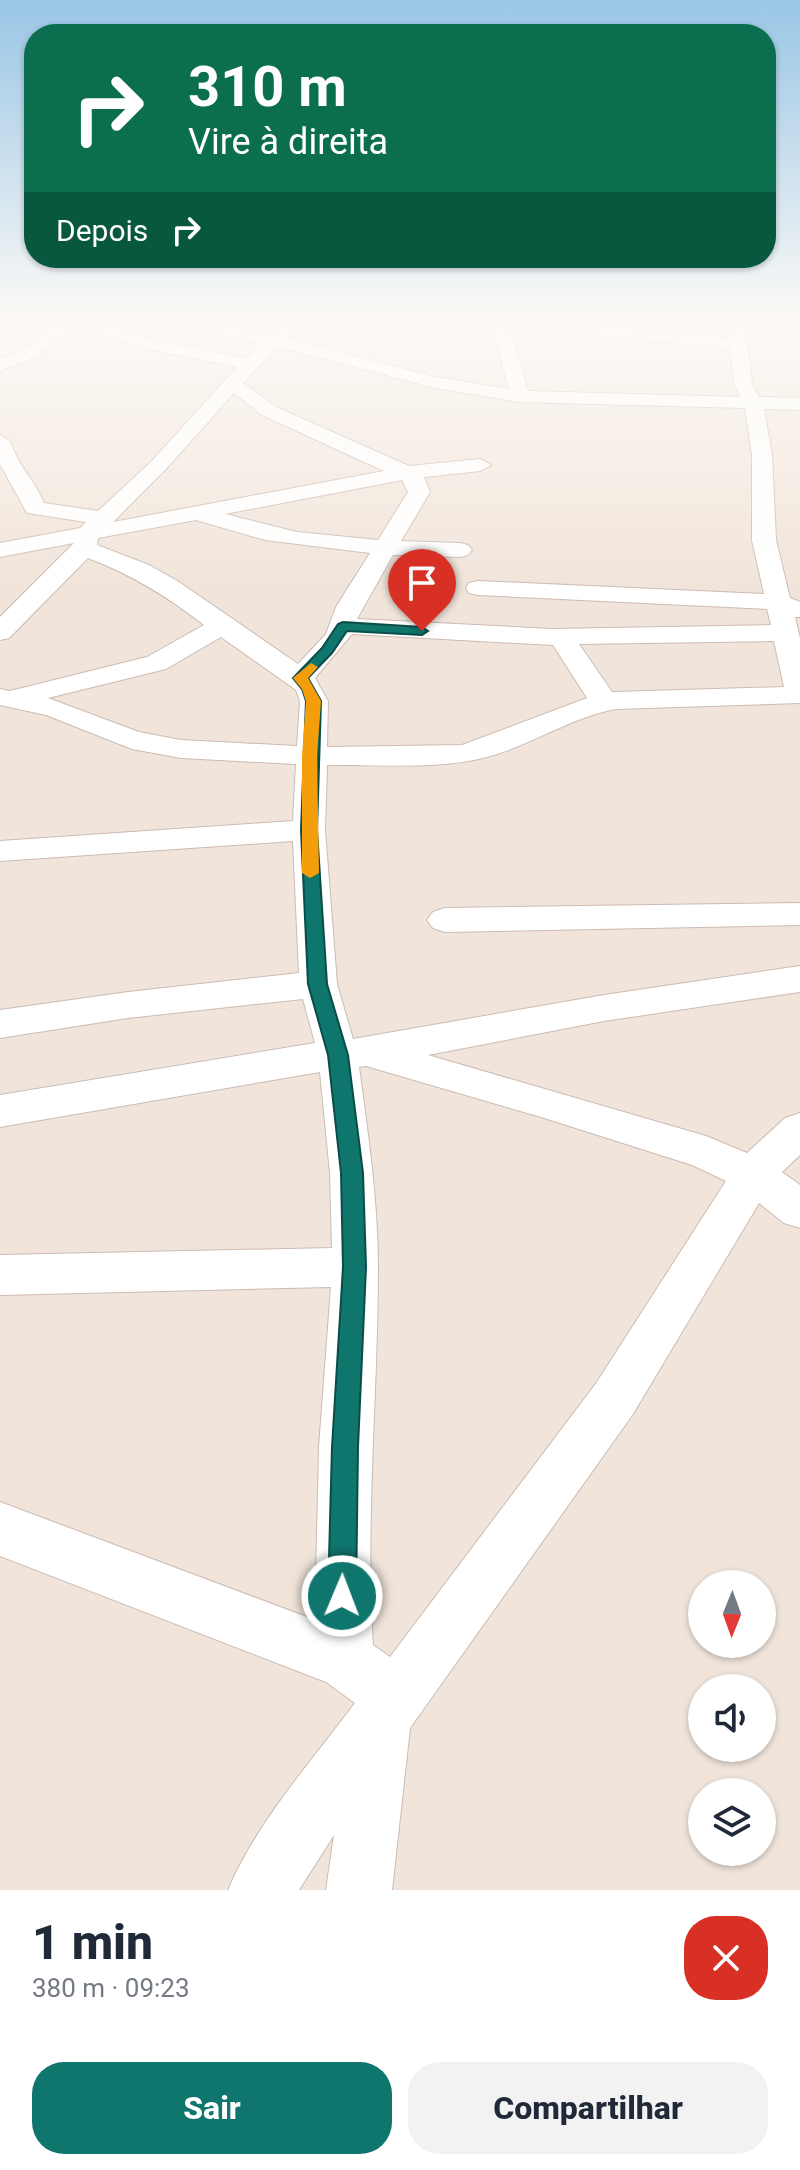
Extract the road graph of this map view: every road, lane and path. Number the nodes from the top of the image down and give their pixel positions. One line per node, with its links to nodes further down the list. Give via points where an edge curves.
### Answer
1 (212, 407): 5 (street)
2 (264, 407): 4 (street)
3 (754, 407): 15 (street, via 762,455 764,540)
4 (269, 411): 5 (street); 8 (street)
5 (202, 419): 10 (street)
6 (0, 441): 10 (street, via 35,508)
7 (480, 465): 8 (street)
8 (406, 473): 9 (street); 11 (street, via 419,492)
9 (200, 513): 10 (street); 11 (street, via 279,537)
10 (92, 533): 12 (street); 16 (street); 18 (street)
11 (384, 548): 13 (street); 17 (street)
12 (0, 550)
13 (460, 550)
14 (478, 588): 15 (street)
15 (788, 606): 19 (street)
16 (222, 626): 21 (street); 23 (street, via 156,663)
17 (343, 626): 20 (street); 21 (street)
18 (0, 632)
19 (783, 633): 20 (street); 22 (street)
20 (561, 637): 24 (street)
21 (300, 678): 25 (street, via 314,701)
22 (800, 695): 24 (street)
23 (7, 697): 25 (street, via 80,717 132,740 207,752)
24 (604, 702): 25 (street, via 485,750)
25 (309, 756): 26 (street)
26 (309, 830): 27 (street); 31 (street)
27 (0, 851)
28 (800, 914): 29 (street)
29 (445, 920)
30 (800, 979): 33 (street)
31 (318, 984): 32 (street); 33 (street)
32 (0, 1024)
33 (352, 1054): 34 (street, via 280,1062); 36 (street, via 610,1122); 38 (street)
34 (1, 1115)
35 (800, 1129): 36 (street)
36 (753, 1174): 37 (street); 42 (street, via 615,1398)
37 (800, 1210)
38 (355, 1267): 39 (street); 41 (street, via 345,1447)
39 (0, 1275)
40 (0, 1529): 41 (street)
41 (345, 1660): 42 (street)
42 (389, 1707): 43 (street); 44 (street)
43 (261, 1890)
44 (359, 1890)

